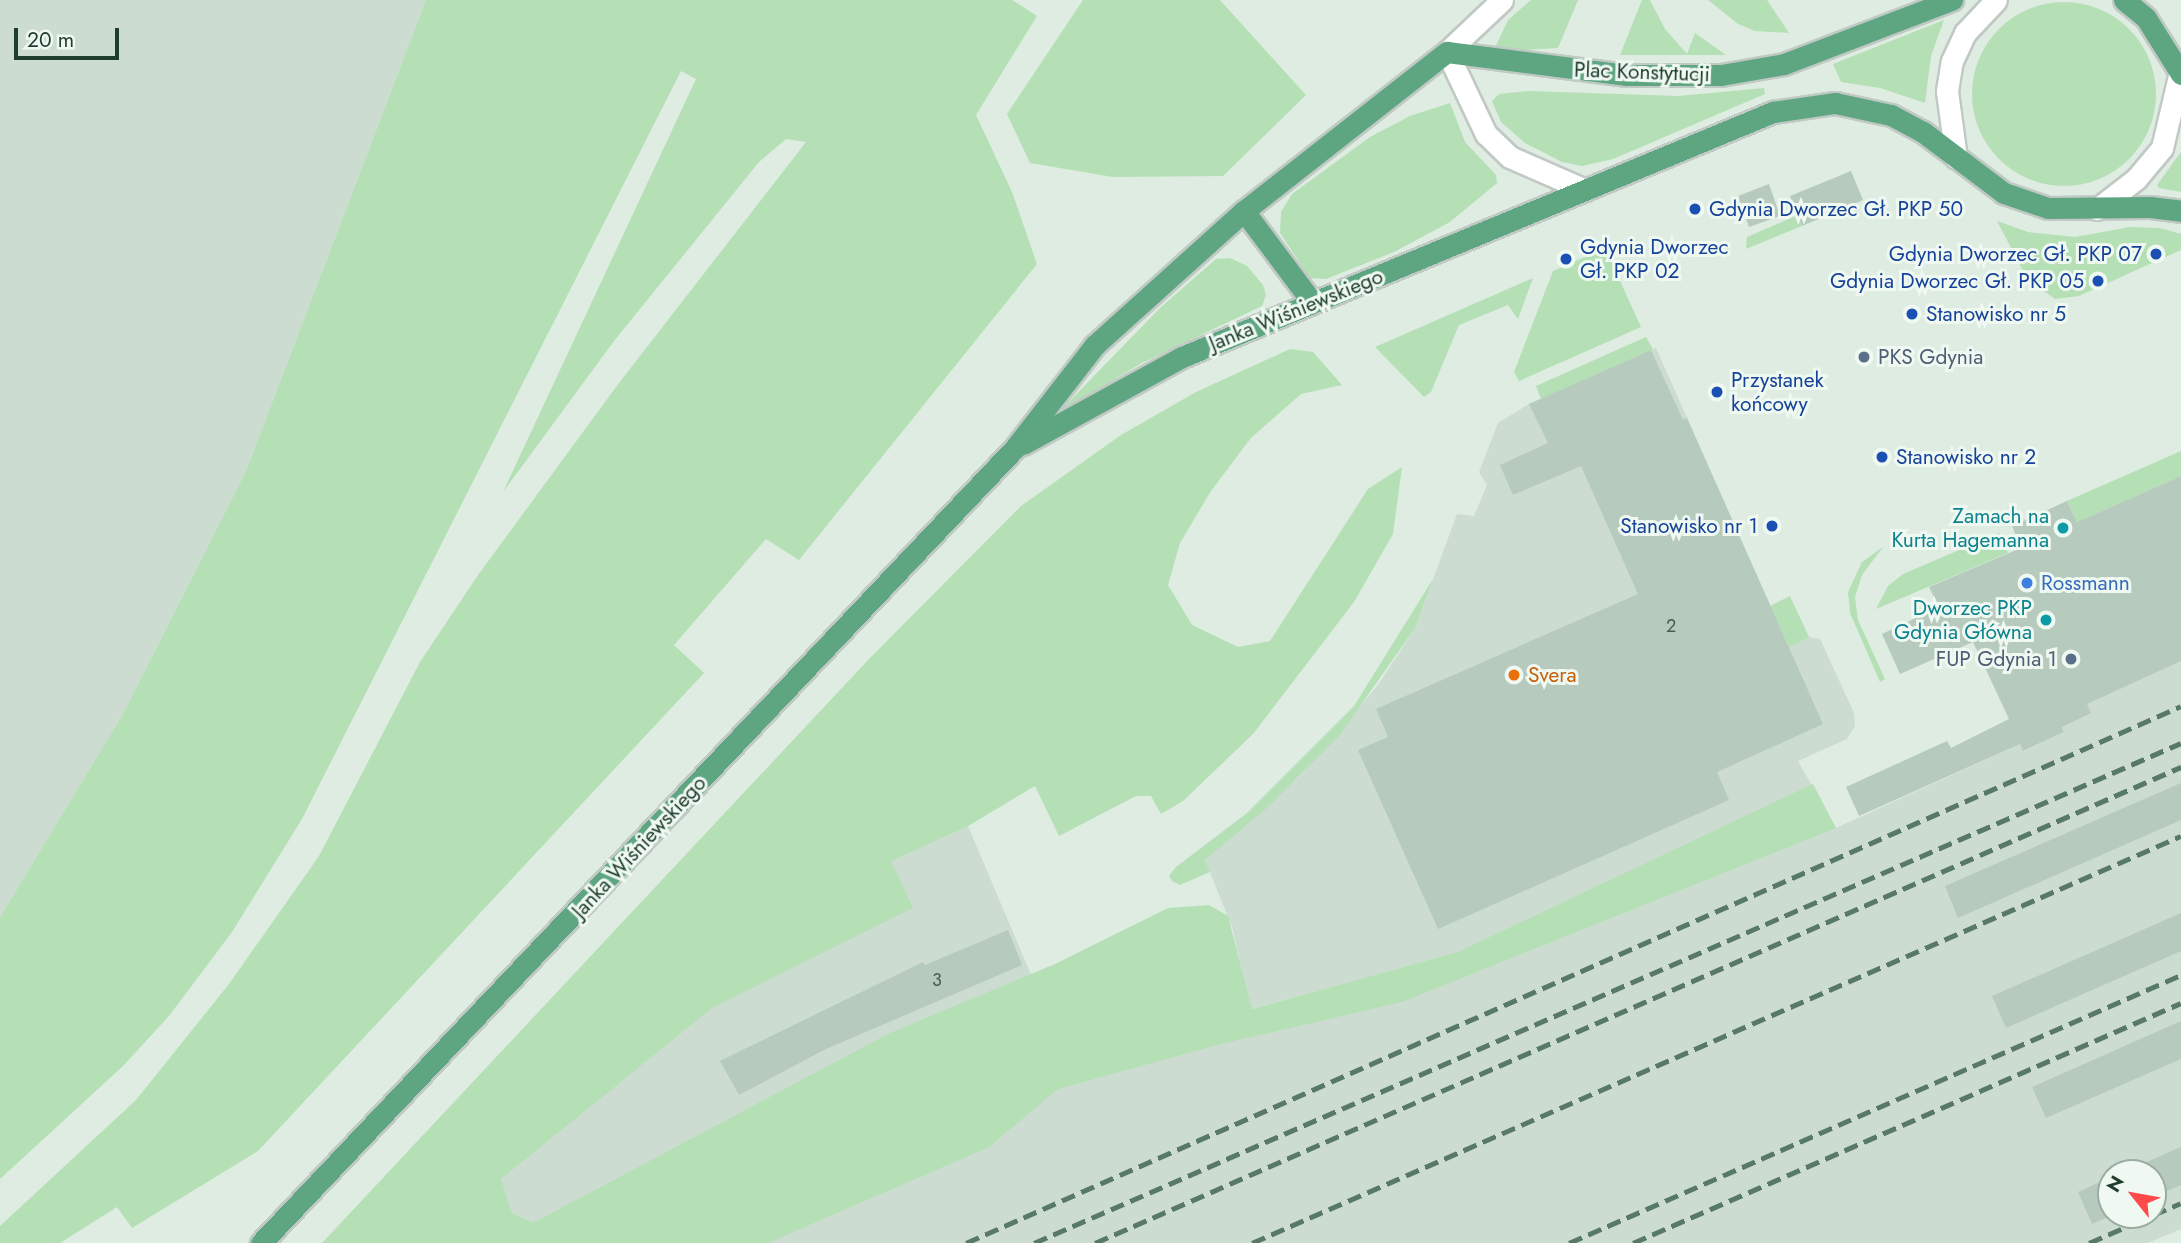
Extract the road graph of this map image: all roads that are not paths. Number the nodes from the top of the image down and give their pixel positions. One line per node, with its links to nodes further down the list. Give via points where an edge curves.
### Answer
1 (1502, 0): 5 (street)
2 (1952, 0): 5 (main road, Plac Konstytucji, via 1784,64 1721,75 1626,75)
3 (1996, 0): 7 (street, via 1965,33 1952,61 1947,91)
4 (2124, 0): 6 (main road, via 2146,18)
5 (1447, 52): 8 (street, via 1486,134 1510,157); 10 (main road, Janka Wiśniewskiego)
6 (2181, 73): 9 (street, via 2162,148 2136,179)
7 (1956, 158): 8 (main road, via 1891,115 1835,103 1773,112); 9 (main road, via 2022,201 2048,208)
8 (1586, 190): 12 (main road, Janka Wiśniewskiego)
9 (2097, 208): 11 (main road)
10 (1244, 211): 12 (main road); 13 (main road, Janka Wiśniewskiego, via 1095,345)
11 (2181, 211)
12 (1312, 302): 13 (main road, Janka Wiśniewskiego, via 1182,357)
13 (1015, 448): 14 (main road, Janka Wiśniewskiego)
14 (261, 1243)

